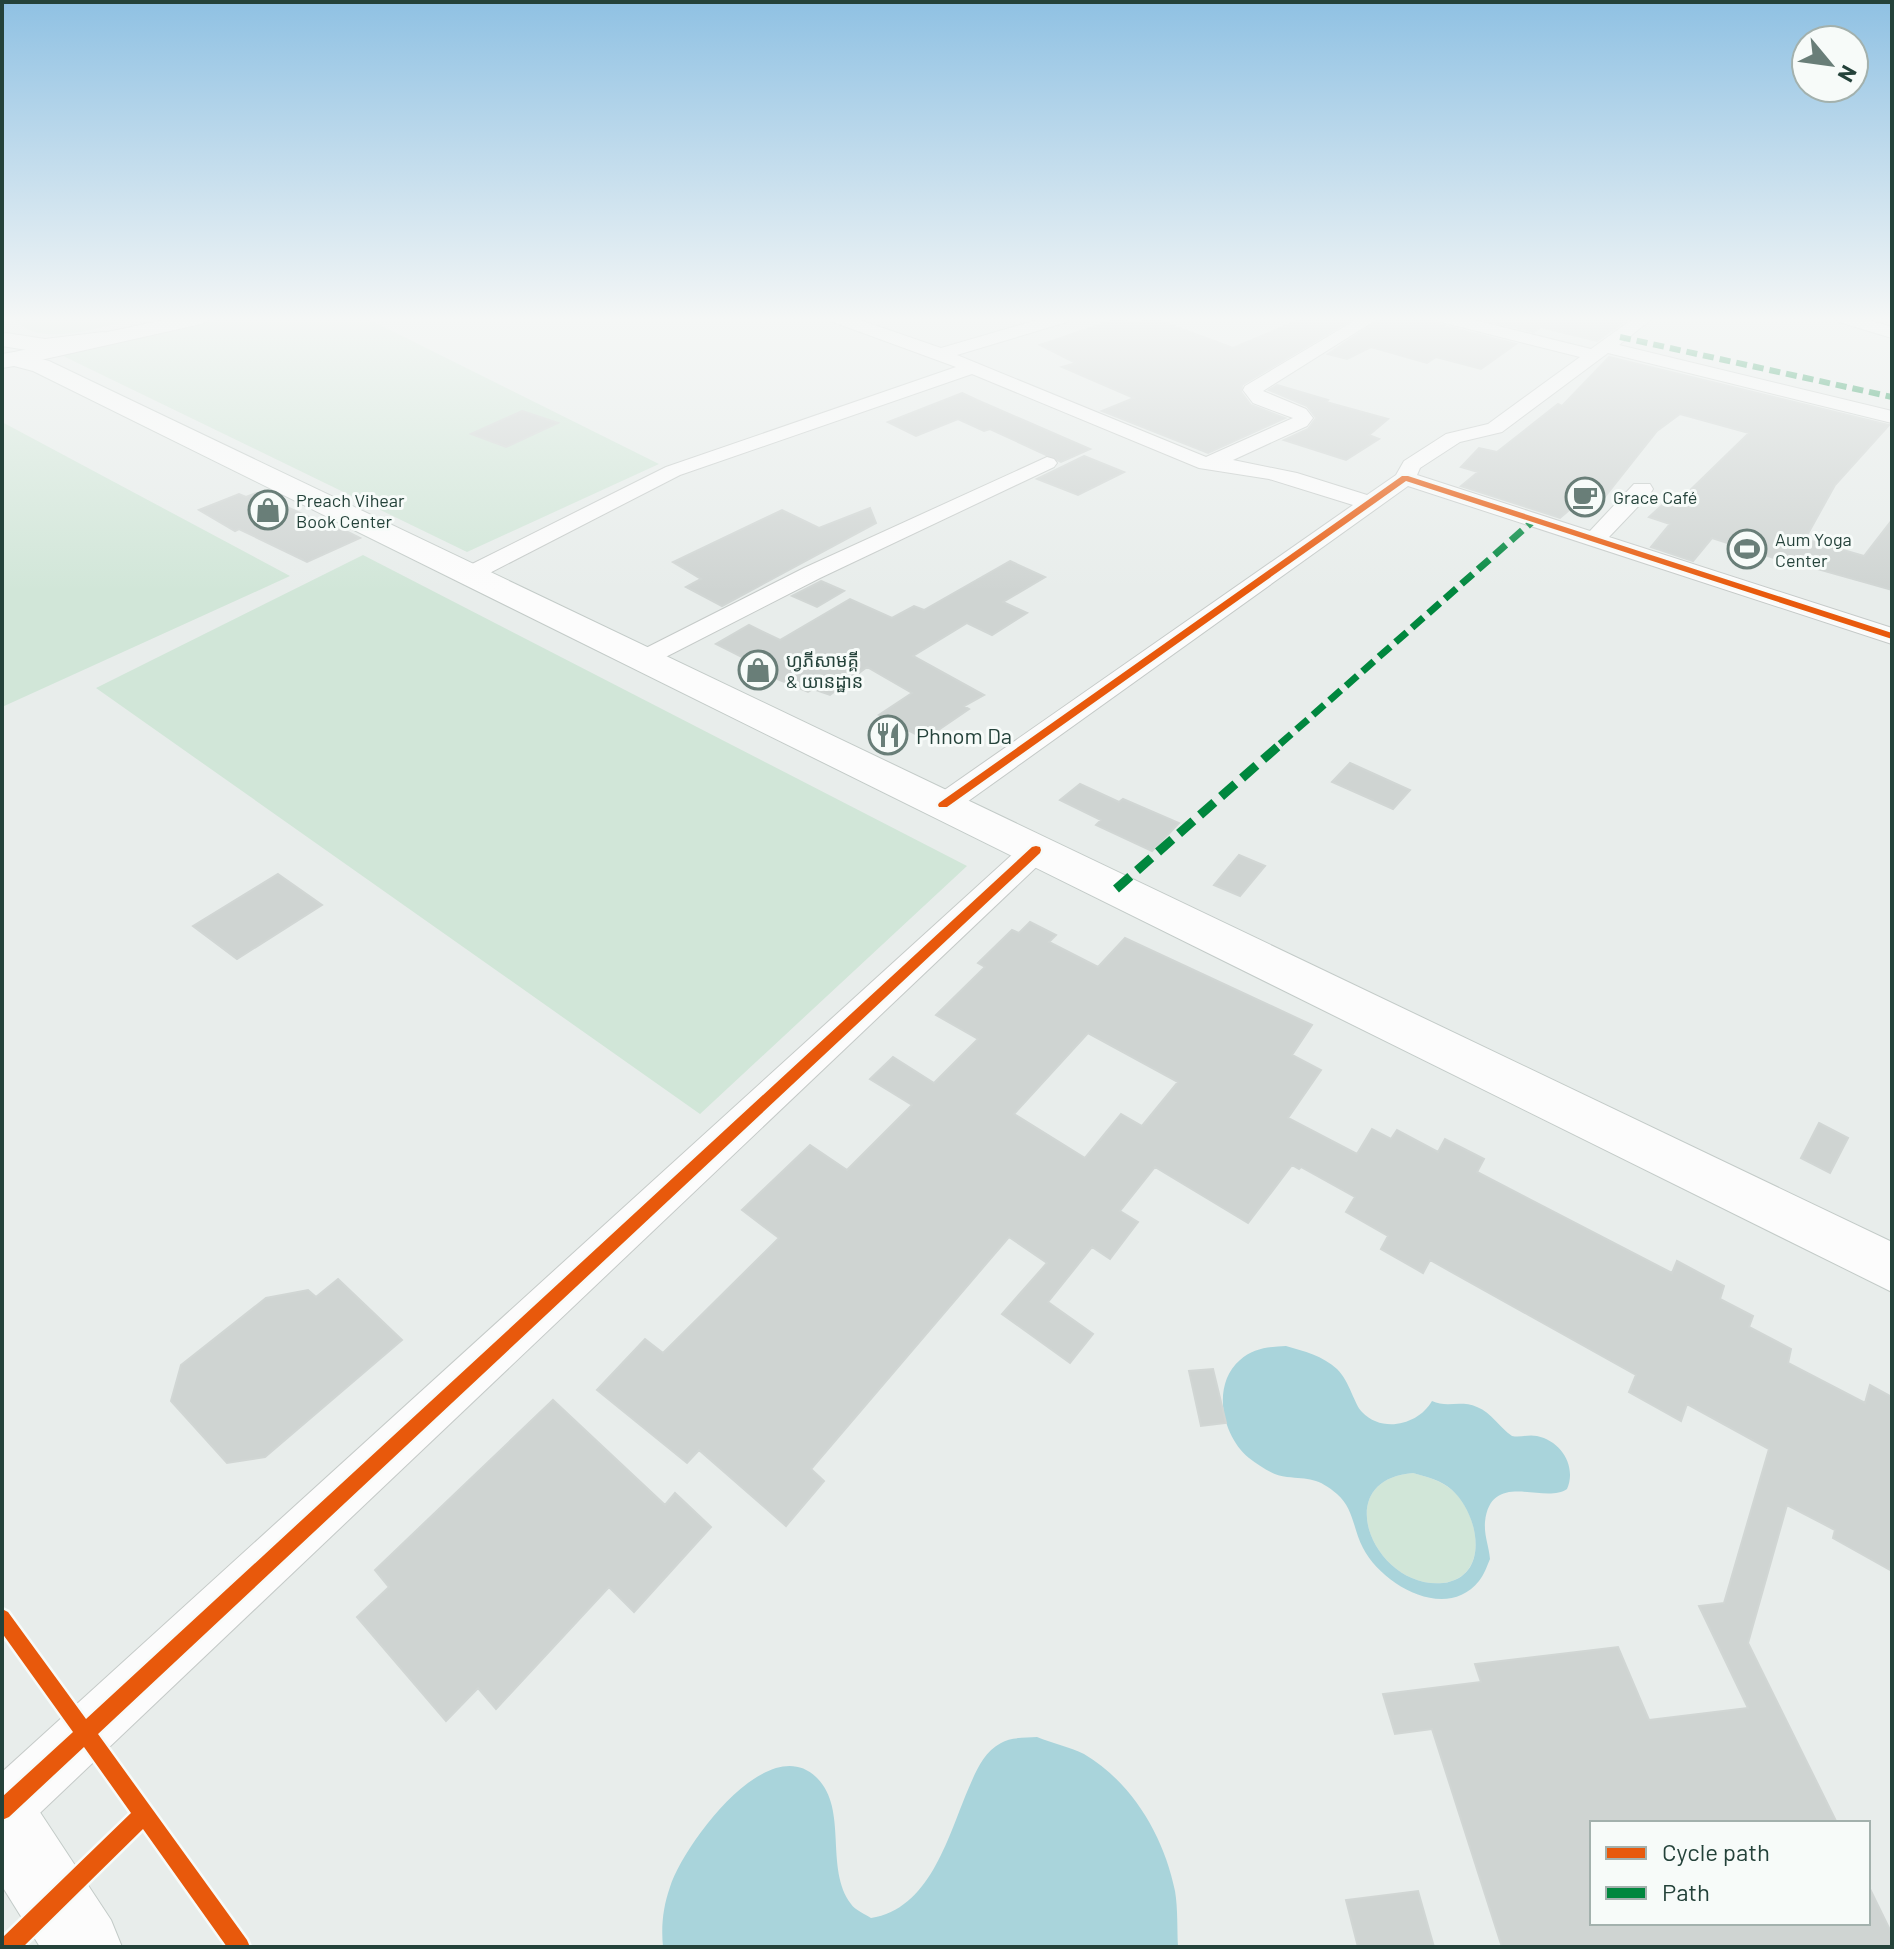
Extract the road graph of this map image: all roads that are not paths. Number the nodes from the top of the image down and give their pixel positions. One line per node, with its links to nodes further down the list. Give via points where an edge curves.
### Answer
1 (129, 409): 14 (main road)
2 (853, 409): 14 (street, via 673,471)
3 (1071, 409): 9 (street)
4 (1288, 409): 9 (street, via 1299,413 1300,422)
5 (1521, 409): 10 (street, via 1495,428 1453,438 1411,465)
6 (1856, 409): 7 (street)
7 (1892, 417)
8 (1047, 463): 16 (street)
9 (1206, 464): 12 (street, via 1276,472)
10 (1405, 478): 12 (street); 13 (street)
11 (1642, 489): 13 (street)
12 (1370, 503): 17 (street)
13 (1593, 541): 15 (street)
14 (468, 575): 16 (main road)
15 (1892, 636)
16 (641, 660): 17 (main road)
17 (943, 805): 18 (main road)
18 (1036, 850): 19 (main road); 20 (street)
19 (1892, 1268)
20 (2, 1810)
21 (2, 1820): 22 (main road)
22 (84, 1947)

